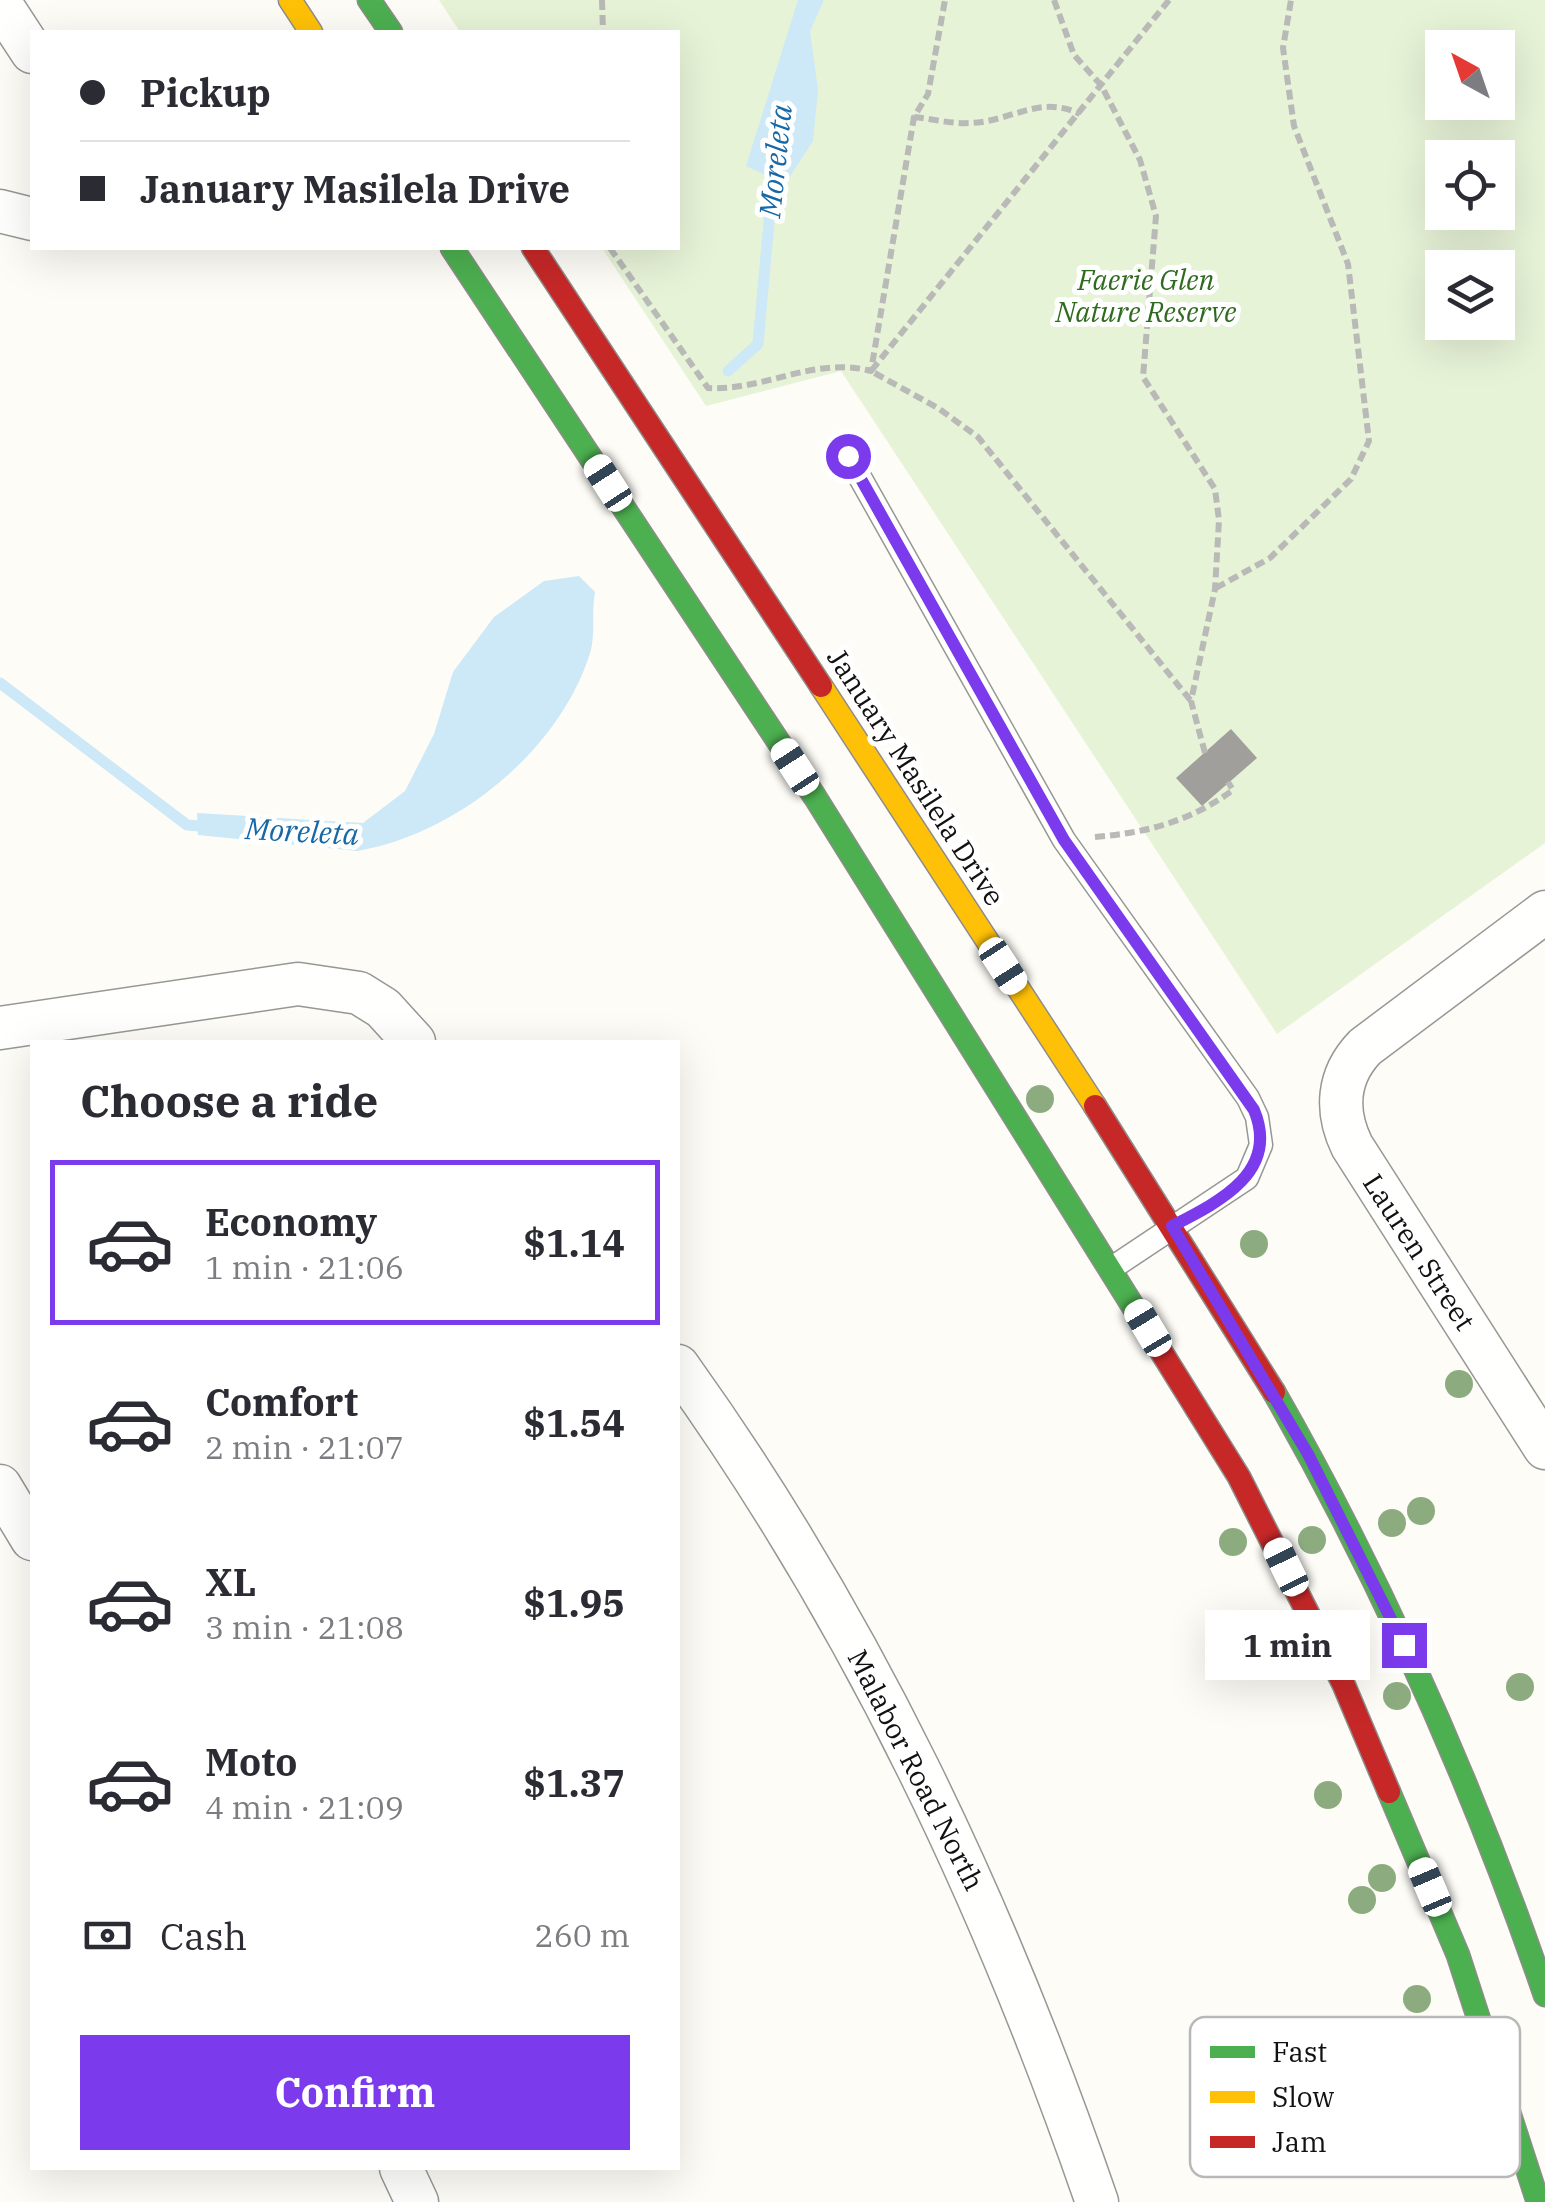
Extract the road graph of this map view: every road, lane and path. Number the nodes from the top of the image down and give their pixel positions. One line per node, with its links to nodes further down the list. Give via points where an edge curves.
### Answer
1 (290, 0): 9 (main road)
2 (369, 0): 10 (main road)
3 (602, 0): 11 (path)
4 (946, 0): 15 (path, via 928,94)
5 (1054, 0): 13 (path, via 1074,55)
6 (1169, 0): 13 (path)
7 (1291, 0): 23 (path, via 1284,48 1294,126 1348,264 1369,441 1351,479 1270,558)
8 (0, 3): 12 (street)
9 (310, 30)
10 (390, 30)
11 (603, 30)
12 (30, 49)
13 (1102, 85): 14 (path); 23 (path, via 1140,160 1156,216 1143,377 1215,489)
14 (1080, 114): 15 (path, via 1036,105 972,123); 21 (path)
15 (914, 117): 21 (path)
16 (0, 211): 17 (street)
17 (30, 218)
18 (453, 250): 32 (main road, via 815,797)
19 (534, 250): 31 (main road, January Masilela Drive)
20 (611, 250): 21 (path, via 708,388 734,389 844,364)
21 (871, 371): 24 (path, via 978,437)
22 (848, 456): 27 (lane)
23 (1215, 589): 24 (path)
24 (1191, 701): 25 (path)
25 (1205, 753)
26 (1228, 782): 27 (path, via 1232,790 1218,801 1172,823)
27 (1064, 840): 31 (lane, via 1258,1117 1260,1156 1246,1178)
28 (1545, 912): 34 (street, Lauren Street, via 1365,1047 1345,1072 1341,1115 1346,1133)
29 (0, 1028): 30 (street, via 322,984 359,993)
30 (412, 1040)
31 (1172, 1226): 32 (lane); 37 (main road, January Masilela Drive, via 1348,1526 1450,1745)
32 (1112, 1268): 38 (main road, via 1238,1477 1343,1683)
33 (680, 1369): 42 (street, Malabor Road North, via 795,1546 941,1810 1015,1974)
34 (1545, 1448)
35 (0, 1486): 36 (street)
36 (30, 1537)
37 (1545, 1995)
38 (1478, 2017)
39 (1520, 2146): 43 (main road)
40 (401, 2170): 41 (street)
41 (417, 2202)
42 (1098, 2202)
43 (1538, 2202)

